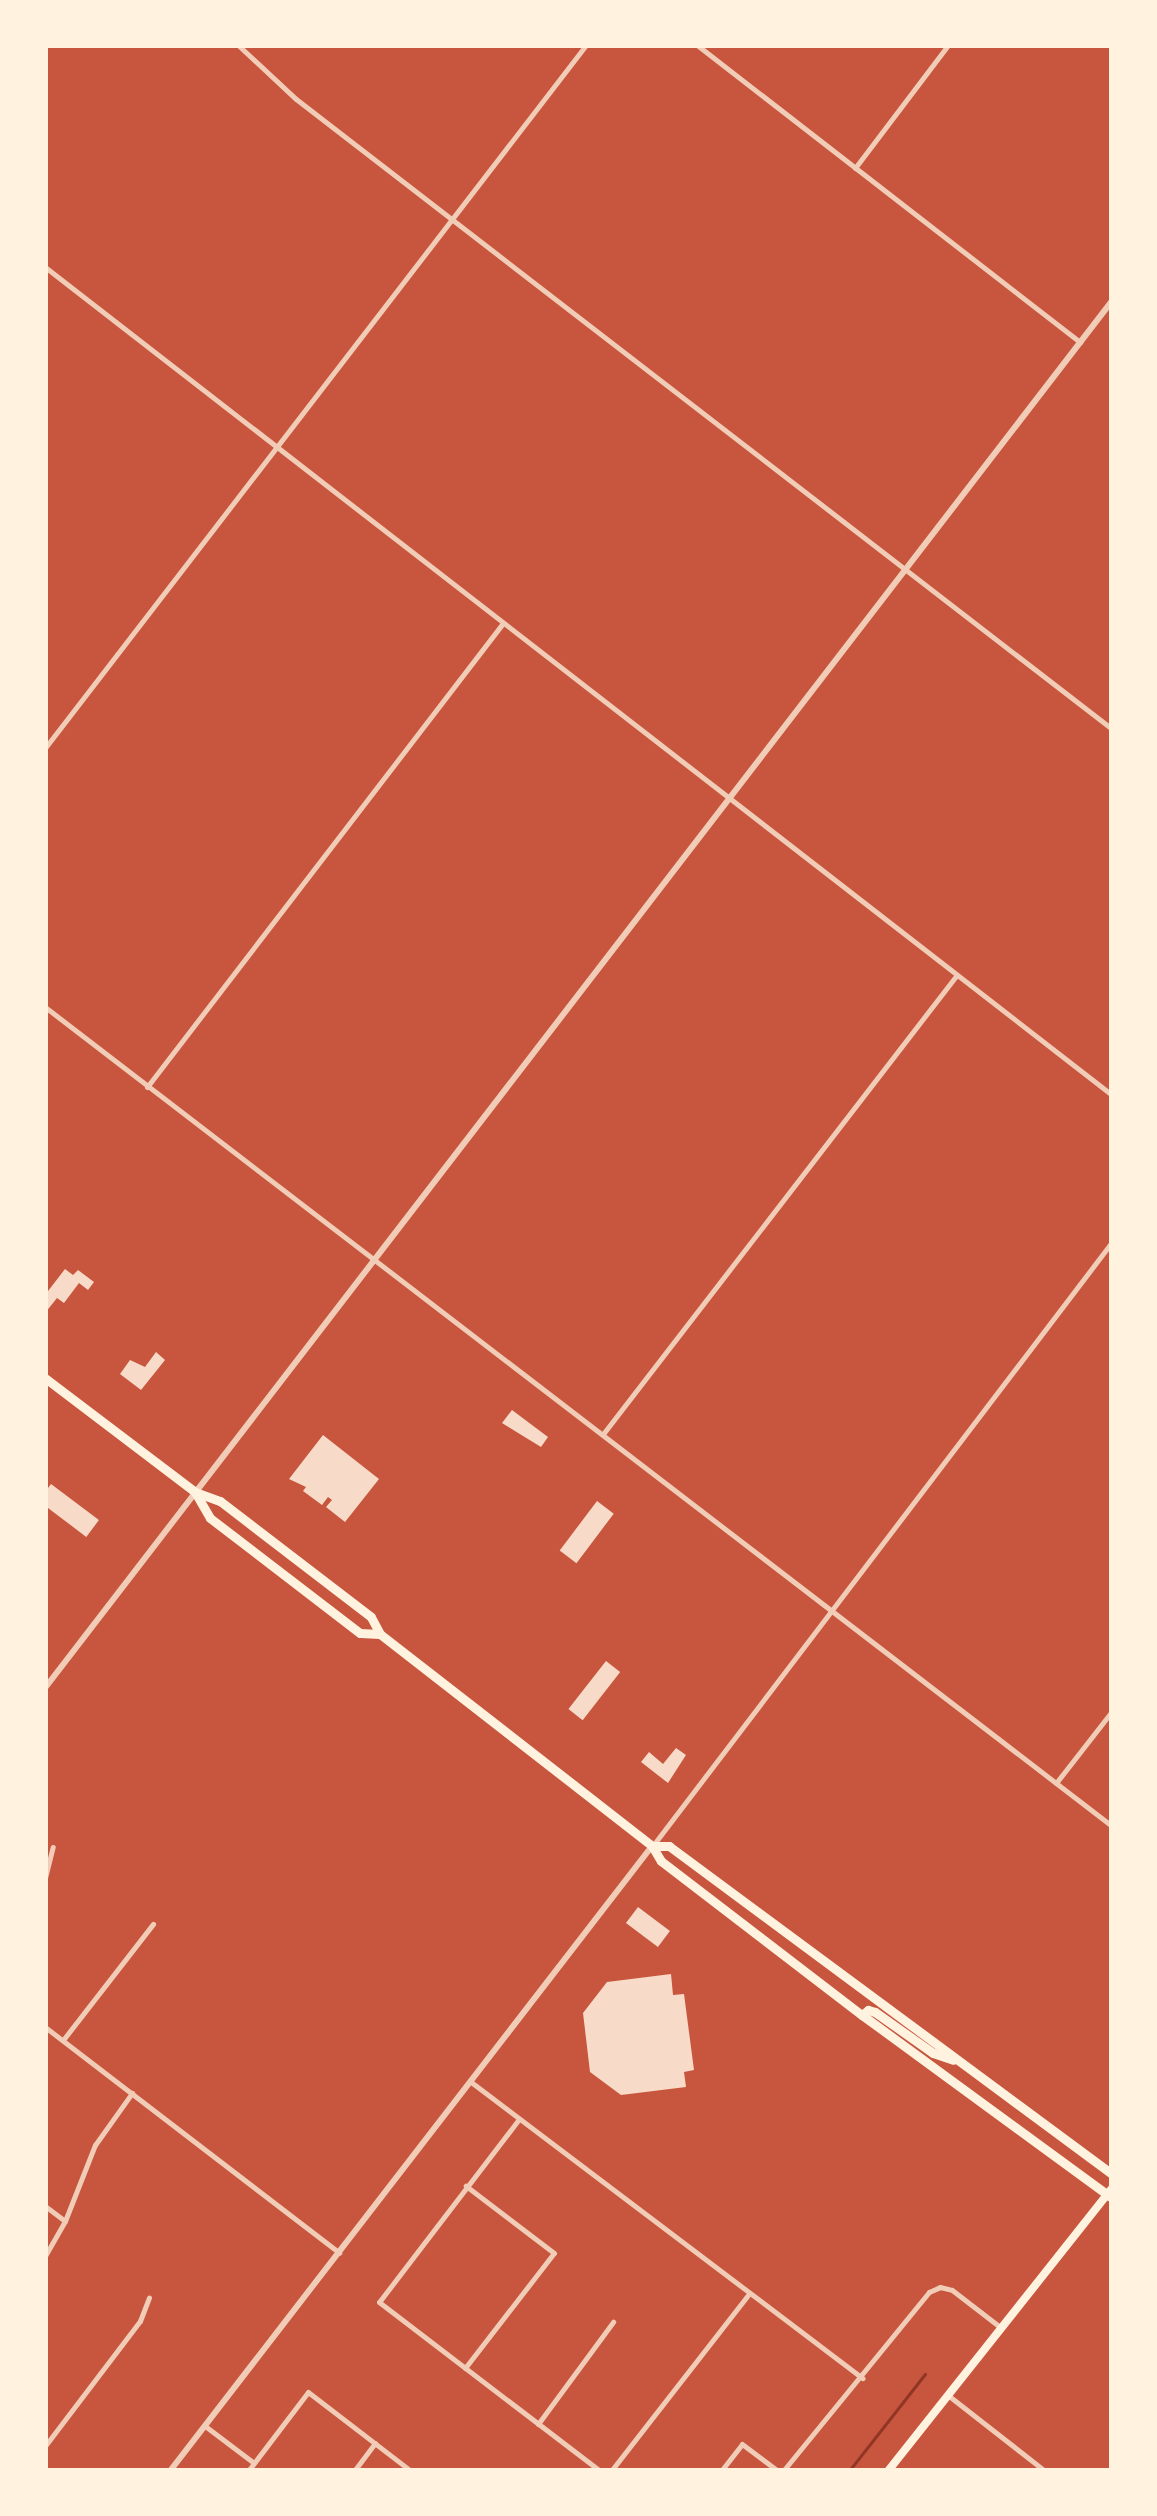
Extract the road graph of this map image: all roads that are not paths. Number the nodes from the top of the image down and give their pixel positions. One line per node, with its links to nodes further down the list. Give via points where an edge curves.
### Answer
1 (238, 45): 6 (street)
2 (586, 45): 6 (street)
3 (697, 45): 5 (street)
4 (948, 45): 5 (street)
5 (855, 168): 9 (street)
6 (452, 219): 10 (street); 11 (street)
7 (46, 272): 10 (street)
8 (1112, 301): 9 (street)
9 (1080, 342): 11 (street)
10 (277, 447): 12 (street); 14 (street)
11 (908, 569): 13 (street); 15 (street)
12 (503, 623): 15 (street); 18 (street)
13 (1112, 728)
14 (45, 748)
15 (730, 800): 16 (street); 21 (street)
16 (956, 976): 19 (street); 23 (street)
17 (45, 1008): 18 (street)
18 (146, 1087): 21 (street)
19 (1112, 1096)
20 (1112, 1242): 25 (street)
21 (374, 1260): 23 (street); 24 (street)
22 (45, 1378): 24 (main road)
23 (602, 1434): 25 (street)
24 (196, 1492): 26 (main road, via 220,1501 371,1617); 26 (main road, via 210,1518 360,1632); 27 (street)
25 (830, 1610): 29 (street); 31 (street)
26 (380, 1634): 31 (main road)
27 (45, 1688)
28 (1112, 1711): 29 (street)
29 (1056, 1783): 30 (street)
30 (1112, 1826)
31 (652, 1846): 35 (main road, via 661,1861); 38 (main road, via 670,1846); 39 (street)
32 (53, 1847): 33 (street)
33 (45, 1878)
34 (152, 1924): 37 (street)
35 (862, 2015): 38 (main road, via 875,2012 933,2052); 44 (main road)
36 (45, 2027): 37 (street)
37 (62, 2040): 40 (street)
38 (965, 2065): 42 (main road)
39 (471, 2082): 41 (street); 47 (street)
40 (132, 2093): 46 (street, via 94,2145); 47 (street)
41 (520, 2119): 43 (street); 49 (street)
42 (1112, 2174)
43 (466, 2186): 53 (street, via 379,2302); 53 (street, via 554,2253)
44 (1110, 2193): 52 (main road)
45 (45, 2206): 46 (street)
46 (65, 2222): 48 (street)
47 (339, 2254): 57 (street)
48 (45, 2256)
49 (748, 2295): 54 (street); 66 (street)
50 (149, 2298): 59 (street, via 140,2322)
51 (613, 2322): 56 (street)
52 (1000, 2328): 54 (street, via 940,2287 929,2292); 55 (main road)
53 (465, 2368): 56 (street)
54 (863, 2378): 68 (street)
55 (948, 2396): 69 (main road); 70 (street)
56 (538, 2424): 65 (street)
57 (205, 2426): 60 (street); 61 (street)
58 (375, 2443): 60 (street, via 308,2392); 63 (street); 64 (street)
59 (45, 2446)
60 (254, 2463): 62 (street)
61 (170, 2471)
62 (248, 2471)
63 (354, 2471)
64 (411, 2471)
65 (600, 2471)
66 (611, 2471)
67 (721, 2471): 68 (street, via 742,2444)
68 (780, 2471)
69 (888, 2471)
70 (1045, 2471)

